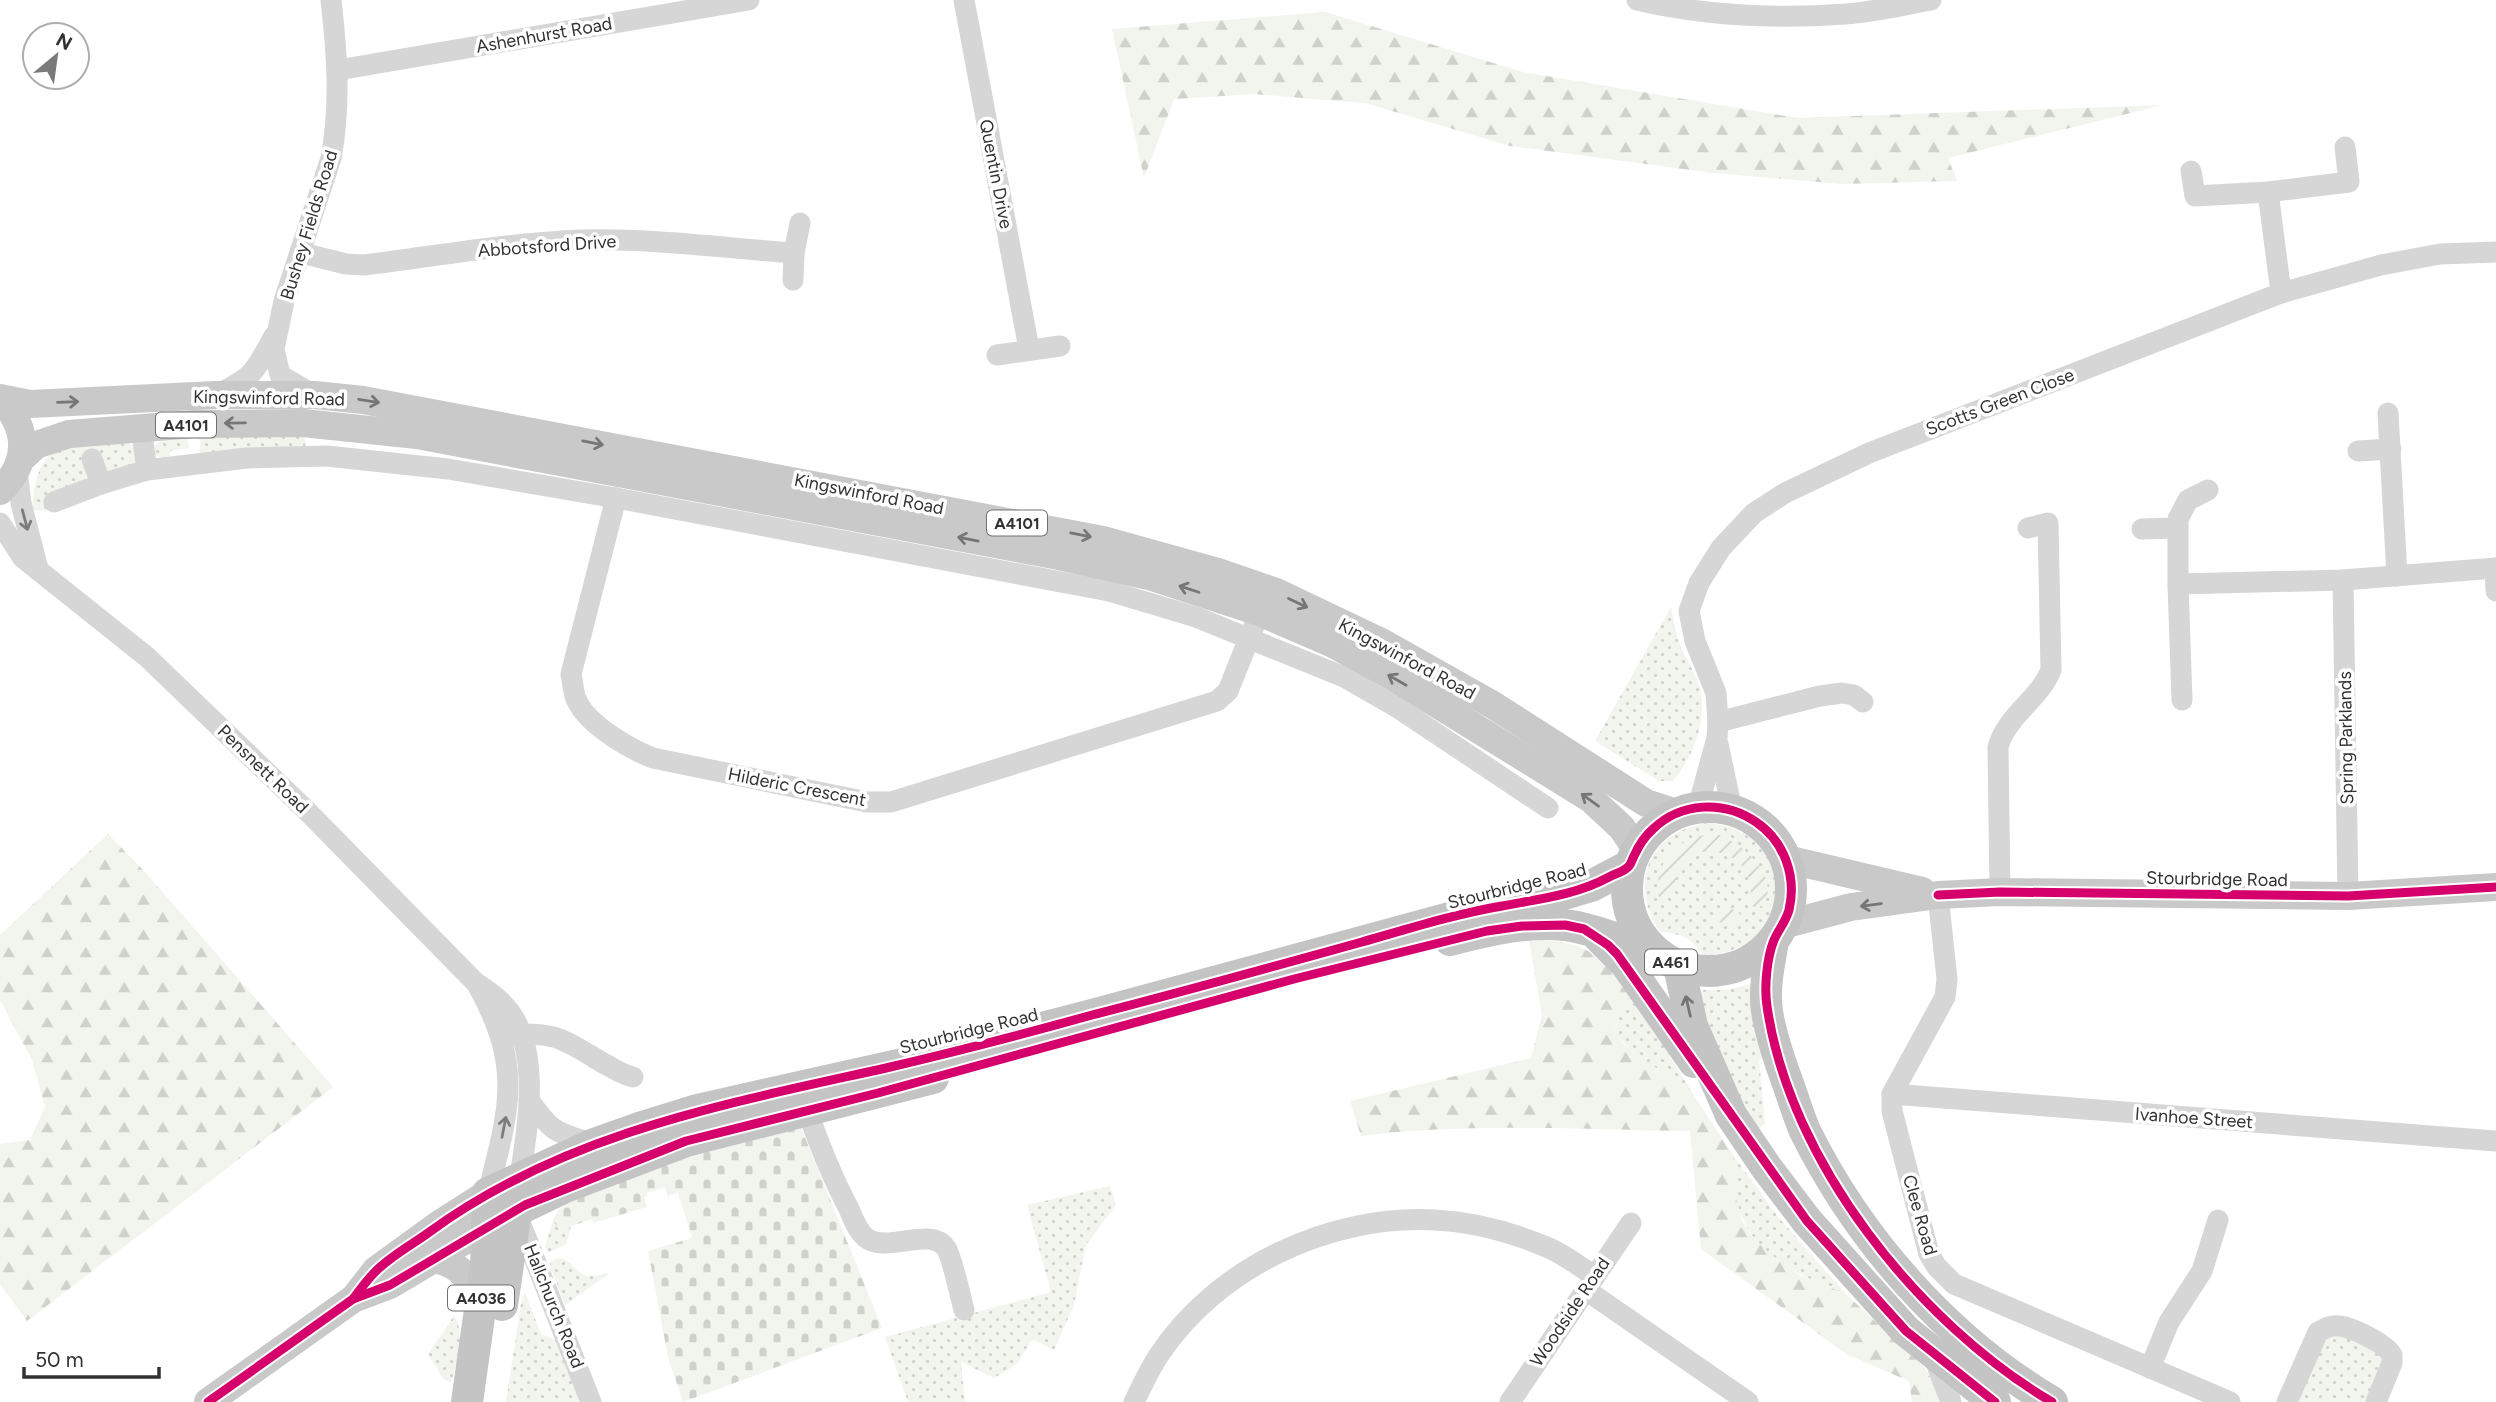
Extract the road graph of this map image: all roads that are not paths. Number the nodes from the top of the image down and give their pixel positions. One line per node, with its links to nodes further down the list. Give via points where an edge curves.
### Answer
1 (331, 0): 7 (street, Bushey Fields Road)
2 (749, 0): 6 (street, Ashenhurst Road)
3 (964, 0): 19 (street, Quentin Drive)
4 (1637, 0): 5 (street, via 1760,17 1849,14)
5 (1931, 0)
6 (695, 5): 7 (street, Ashenhurst Road)
7 (338, 70): 13 (street, Bushey Fields Road, via 331,158)
8 (2346, 148): 10 (street, via 2349,182)
9 (2191, 171): 10 (street, via 2195,196)
10 (2269, 192): 16 (street)
11 (800, 223): 14 (street)
12 (2496, 252): 16 (street, Scotts Green Close, via 2440,254 2381,265)
13 (302, 253): 14 (street, Abbotsford Drive, via 364,265 583,240); 17 (street, Bushey Fields Road)
14 (794, 253): 15 (street)
15 (793, 280)
16 (2281, 293): 50 (street, Scotts Green Close, via 1869,453 1754,513 1721,548 1699,583 1689,611 1695,641 1716,693)
17 (280, 325): 21 (street, Bushey Fields Road, via 255,371); 22 (street, Bushey Fields Road, via 274,349 280,374)
18 (1060, 346): 19 (street)
19 (1029, 349): 20 (street)
20 (997, 355)
21 (216, 395): 22 (main road, Kingswinford Road / A4101); 23 (main road, Kingswinford Road / A4101, one-way to 21, via 30,404)
22 (315, 395): 52 (main road, Kingswinford Road / A4101, one-way to 52, via 363,400 933,506 1103,540 1218,572 1383,642 1493,705 1646,803)
23 (0, 398): 30 (main road, A4101, via 17,421 22,440)
24 (2388, 413): 26 (street)
25 (141, 428): 29 (street); 30 (main road, Kingswinford Road / A4101, via 69,434 36,446); 45 (main road, Kingswinford Road / A4101, one-way to 25, via 1149,576 416,435 303,423)
26 (2391, 449): 27 (street); 41 (street)
27 (2358, 451)
28 (93, 459): 31 (street)
29 (147, 470): 31 (street, Kingswinford Road); 33 (street, Kingswinford Road, via 247,458 327,456 448,469)
30 (12, 473): 40 (street, one-way to 40)
31 (101, 484): 34 (street, Kingswinford Road)
32 (2208, 490): 38 (street, via 2188,500)
33 (616, 498): 45 (street, Kingswinford Road, via 1109,591 1196,617); 45 (street, Hilderic Crescent, via 571,674 577,701 590,718 632,750 653,758 867,802 891,802 1217,701 1228,691)
34 (54, 502)
35 (0, 523): 40 (street, Pensnett Road, via 23,558)
36 (2028, 528): 57 (street, via 2048,523 2051,670 2046,682 2008,723 1998,747)
37 (2141, 528): 38 (street)
38 (2177, 528): 43 (street)
39 (2496, 568): 41 (street); 44 (street)
40 (38, 569): 63 (street, Pensnett Road, via 147,657 476,983 504,1004)
41 (2397, 576): 42 (street)
42 (2343, 580): 43 (street); 59 (street, Spring Parklands)
43 (2178, 584): 46 (street)
44 (2496, 591)
45 (1255, 625): 48 (street, Kingswinford Road); 49 (main road, Kingswinford Road / A4101, one-way to 45, via 1333,644)
46 (2182, 699)
47 (1863, 702): 50 (street, via 1842,693 1820,696)
48 (1398, 708): 49 (street, Kingswinford Road); 51 (street, Kingswinford Road)
49 (1475, 726): 54 (main road, Kingswinford Road / A4101, one-way to 49, via 1622,828 1591,799)
50 (1717, 730): 52 (street, Scotts Green Close); 53 (street, Scotts Green Close)
51 (1548, 808)
52 (1688, 810): 53 (highway); 54 (highway, A461, via 1654,827)
53 (1732, 810): 55 (highway, via 1765,828)
54 (1633, 858): 62 (highway, A461, via 1626,890 1630,914); 70 (highway, Stourbridge Road / A461, via 1591,886 1561,895 1483,909 1092,1016 698,1110)
55 (1786, 859): 58 (main road, Stourbridge Road); 61 (highway, via 1790,905)
56 (2496, 887): 59 (main road, Stourbridge Road)
57 (2000, 892): 58 (main road, Stourbridge Road); 59 (main road, Stourbridge Road)
58 (1938, 895): 61 (main road, Stourbridge Road, one-way to 61, via 1851,907); 65 (street, via 1945,997)
59 (2348, 896)
60 (1584, 929): 62 (highway, Stourbridge Road / A461); 67 (highway, Stourbridge Road / A461, via 1546,925 1487,931); 68 (highway, A461, via 1608,944 1626,964)
61 (1778, 933): 62 (highway, A461, via 1754,959 1730,969 1704,972); 92 (highway, via 1766,1001 1779,1058 1804,1129 1839,1194 1930,1307 2028,1388)
62 (1668, 960): 68 (highway, A461, one-way to 62)
63 (511, 1035): 64 (street, via 556,1036); 66 (street, Pensnett Road, via 527,1058); 72 (street, Pensnett Road, one-way to 63, via 506,1120)
64 (620, 1075)
65 (1892, 1094): 69 (street, Ivanhoe Street); 82 (street, Clee Road, via 1892,1111 1922,1229 1937,1267 1954,1284)
66 (529, 1100): 70 (street, via 555,1132); 71 (street, Pensnett Road)
67 (807, 1111): 73 (highway, Stourbridge Road / A461, via 685,1141 565,1187); 79 (street, via 828,1169 859,1230 867,1239 882,1243 937,1241 947,1249)
68 (1731, 1115): 81 (highway, A461, via 1807,1221 1906,1331)
69 (2496, 1141)
70 (594, 1144): 71 (highway, Stourbridge Road / A461)
71 (520, 1178): 72 (highway, Stourbridge Road / A461); 73 (highway, A4036)
72 (488, 1193): 73 (highway, A4036); 78 (main road, Stourbridge Road / A461, via 376,1270)
73 (502, 1218): 76 (main road, Stourbridge Road / A461); 80 (highway, A4036, via 486,1267); 85 (highway, A4036); 86 (street, Hallchurch Road)
74 (2218, 1220): 82 (street, via 2202,1270 2169,1322)
75 (1631, 1223): 77 (street, Woodside Road)
76 (435, 1259): 78 (main road, Stourbridge Road / A461, via 390,1285); 80 (main road, via 466,1276)
77 (1590, 1283): 87 (street, via 1551,1249 1476,1225 1435,1220 1353,1227 1308,1239 1272,1256 1213,1295 1160,1353); 88 (street, Woodside Road); 89 (street)
78 (353, 1299): 83 (main road, Stourbridge Road / A461)
79 (964, 1310)
80 (479, 1311): 84 (highway, A4036)
81 (1931, 1351): 90 (street); 91 (highway, A461)
82 (2150, 1368): 93 (street, Clee Road)
83 (208, 1402)
84 (467, 1402)
85 (489, 1402)
86 (592, 1402)
87 (1134, 1402)
88 (1510, 1402)
89 (1748, 1402)
90 (1951, 1402)
91 (1995, 1402)
92 (2052, 1402)
93 (2230, 1402)
94 (2287, 1402): 95 (street, via 2318,1332 2342,1326 2383,1344 2392,1355)
95 (2376, 1402)

